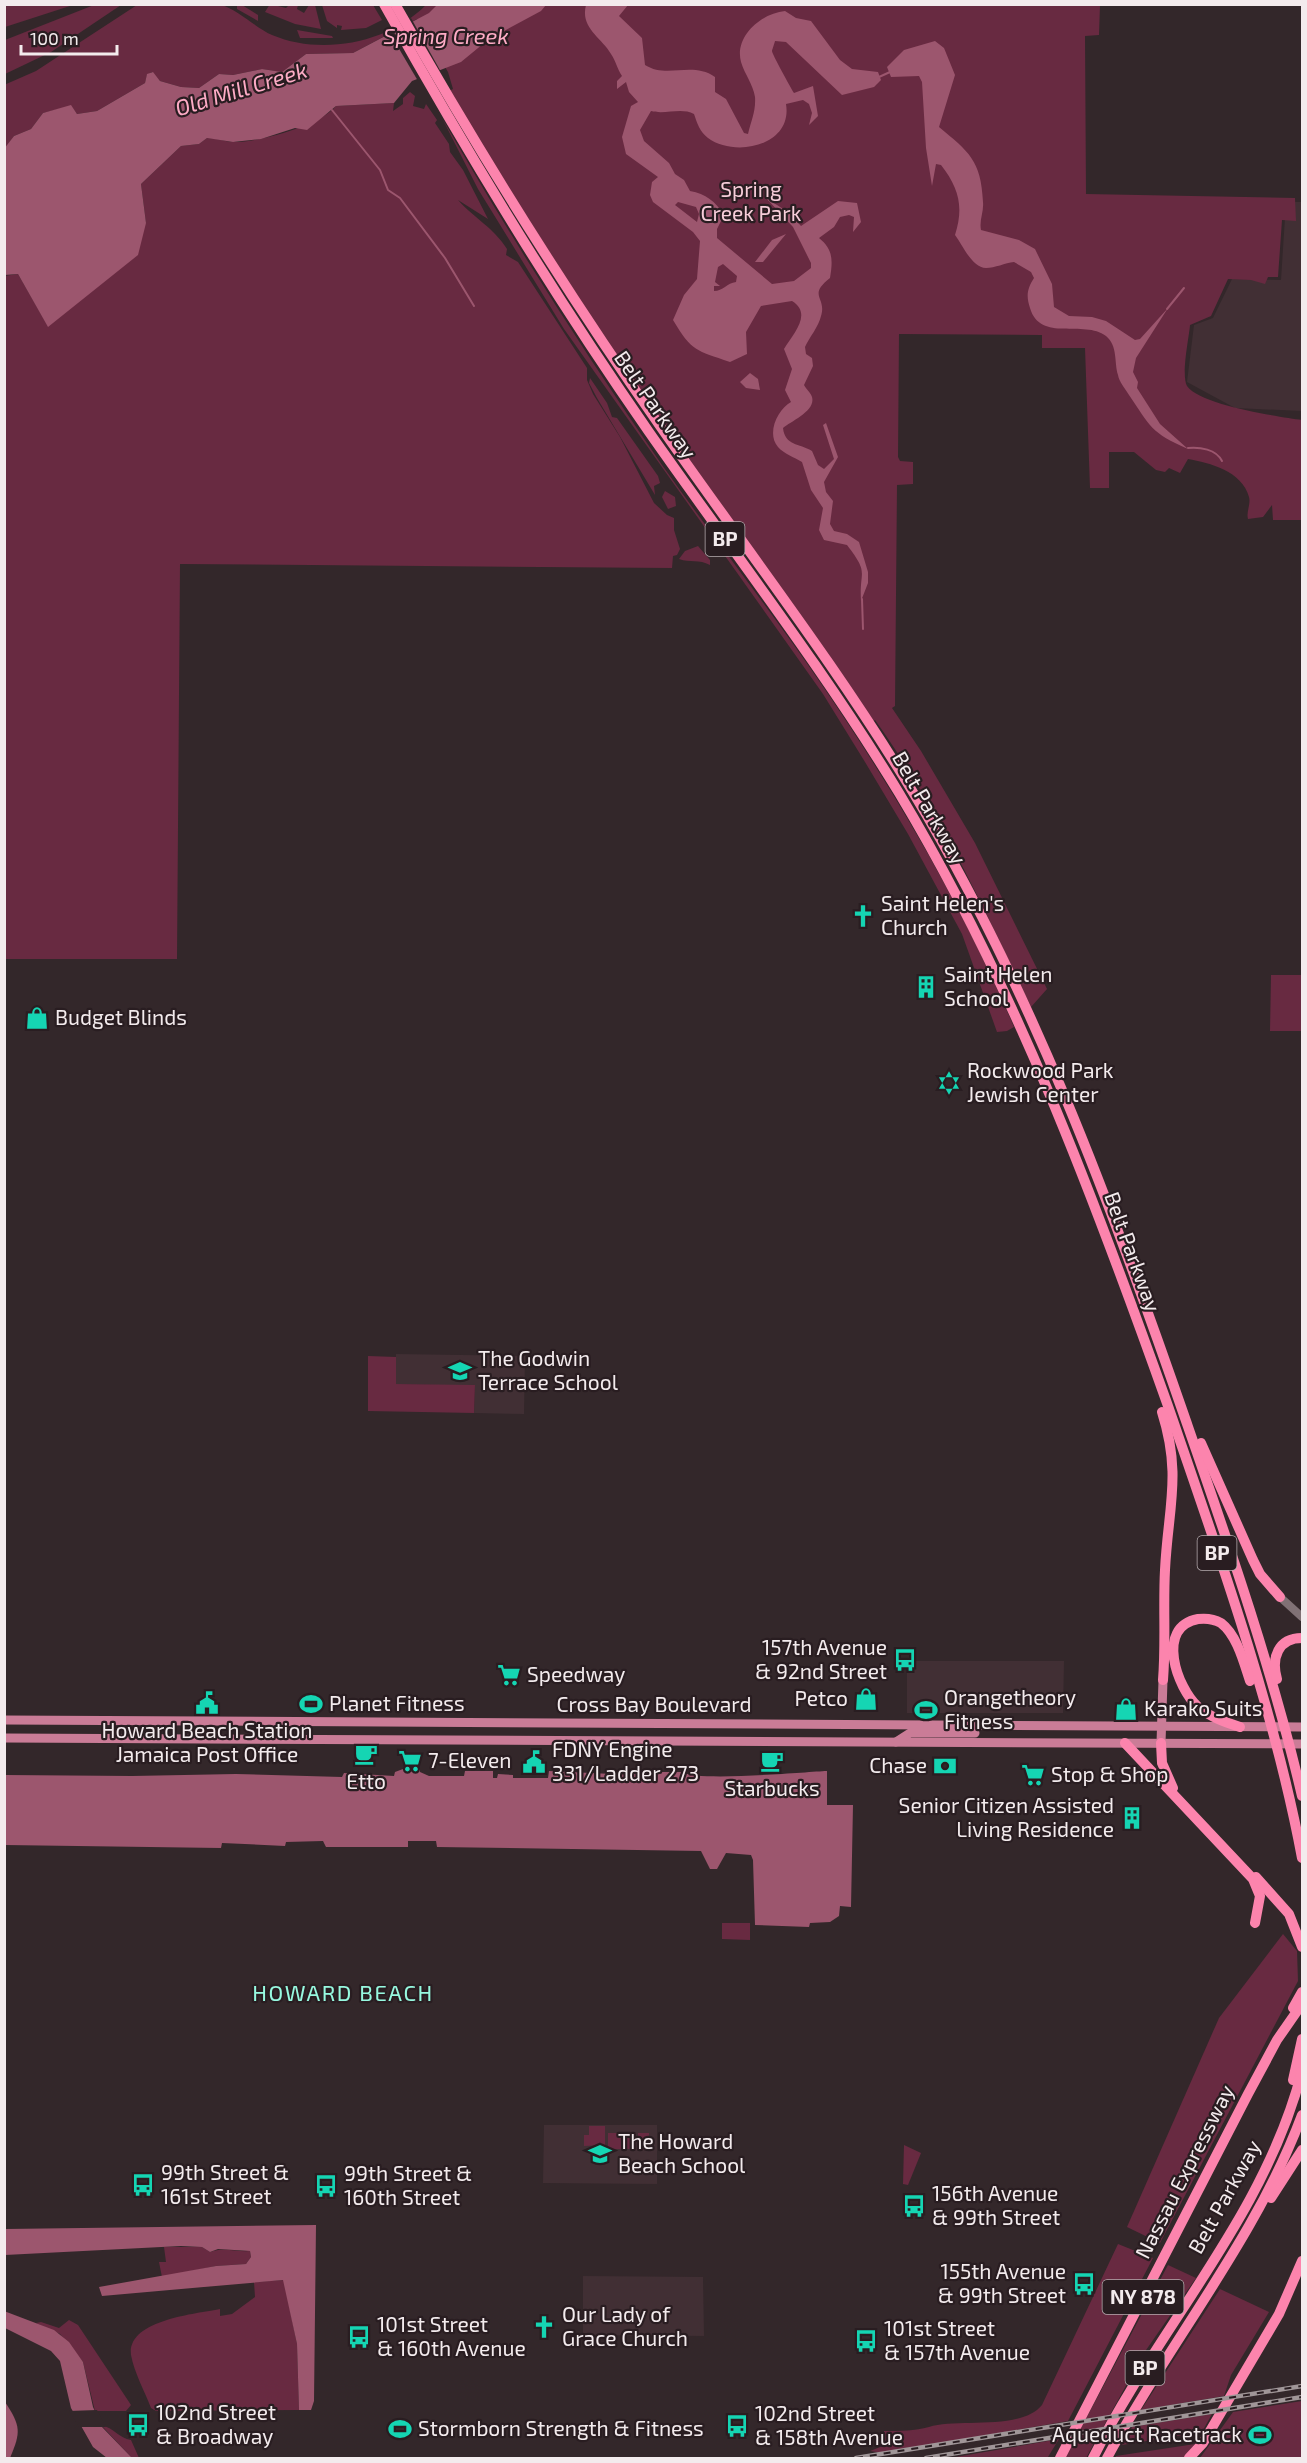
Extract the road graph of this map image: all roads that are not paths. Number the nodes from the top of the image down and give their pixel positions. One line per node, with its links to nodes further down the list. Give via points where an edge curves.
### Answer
1 (384, 4): 3 (highway, Belt Parkway / BP)
2 (395, 4): 3 (highway, Belt Parkway / BP)
3 (449, 110): 4 (highway, Belt Parkway / BP, via 591,348 867,741 959,898 1018,1022); 4 (highway, Belt Parkway / BP, via 615,360 880,739 970,894 1026,1012)
4 (1040, 1056): 5 (highway, Belt Parkway / BP); 6 (highway, Belt Parkway / BP, via 1101,1187)
5 (1150, 1356): 10 (highway, via 1174,1473 1165,1565); 21 (highway, Belt Parkway / BP, via 1226,1580)
6 (1172, 1380): 7 (highway, via 1246,1547 1260,1574); 22 (highway, Belt Parkway / BP)
7 (1280, 1597): 8 (street)
8 (1302, 1617)
9 (1302, 1638): 22 (highway, via 1282,1645 1274,1662)
10 (1163, 1680): 13 (main road)
11 (4, 1720): 12 (main road, Cross Bay Boulevard)
12 (997, 1727): 13 (main road, Cross Bay Boulevard); 17 (main road, via 989,1732 910,1732)
13 (1162, 1727): 14 (main road, Cross Bay Boulevard); 19 (main road)
14 (1241, 1727): 15 (main road, Cross Bay Boulevard); 21 (highway, via 1203,1710 1182,1686 1175,1668 1174,1645 1181,1629 1191,1621 1211,1619 1228,1631)
15 (1302, 1727)
16 (4, 1738): 17 (main road, Cross Bay Boulevard)
17 (896, 1742): 18 (main road, Cross Bay Boulevard)
18 (1125, 1743): 19 (main road, Cross Bay Boulevard); 24 (highway)
19 (1161, 1743): 20 (main road, Cross Bay Boulevard); 24 (highway, via 1165,1774)
20 (1302, 1744)
21 (1278, 1752): 25 (highway, Belt Parkway / BP)
22 (1293, 1759): 23 (highway, Belt Parkway / BP)
23 (1302, 1796)
24 (1190, 1810): 26 (highway)
25 (1302, 1858)
26 (1242, 1865): 27 (highway); 27 (highway, via 1259,1892 1255,1923 1268,1904)
27 (1282, 1904): 28 (highway)
28 (1302, 1947)
29 (1300, 2001): 37 (highway, Nassau Expressway / NY 878)
30 (1302, 2039): 33 (highway)
31 (1302, 2071): 33 (highway, Belt Parkway / BP)
32 (1302, 2115): 35 (highway, Belt Parkway / BP, via 1276,2177)
33 (1276, 2147): 41 (highway, Belt Parkway / BP, via 1234,2229 1146,2365)
34 (1302, 2150): 35 (highway)
35 (1243, 2237): 42 (highway, Belt Parkway / BP)
36 (1302, 2261): 38 (highway, via 1280,2314)
37 (1074, 2430): 39 (highway); 40 (highway, Nassau Expressway / NY 878)
38 (1203, 2443): 43 (highway); 44 (main road)
39 (1056, 2458)
40 (1060, 2458)
41 (1093, 2458)
42 (1107, 2458)
43 (1189, 2458)
44 (1194, 2458)

